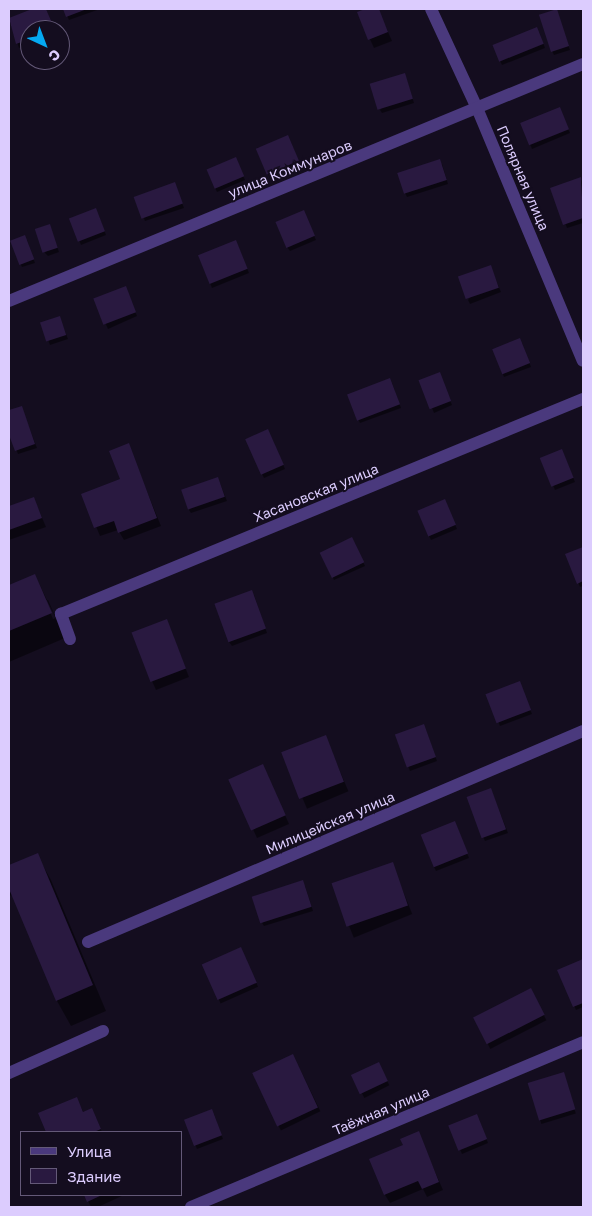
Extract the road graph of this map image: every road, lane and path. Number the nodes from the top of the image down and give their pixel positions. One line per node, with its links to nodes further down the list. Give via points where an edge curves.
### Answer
1 (431, 9): 3 (street, Полярная улица)
2 (583, 64): 3 (street, улица Коммунаров)
3 (478, 108): 4 (street, улица Коммунаров); 5 (street, Полярная улица)
4 (9, 301)
5 (583, 361)
6 (583, 399): 7 (street, Хасановская улица, via 61,614)
7 (70, 639)
8 (583, 730): 9 (street, Милицейская улица)
9 (88, 942)
10 (103, 1031): 12 (street)
11 (583, 1042): 13 (street, Таёжная улица)
12 (9, 1072)
13 (191, 1207)

